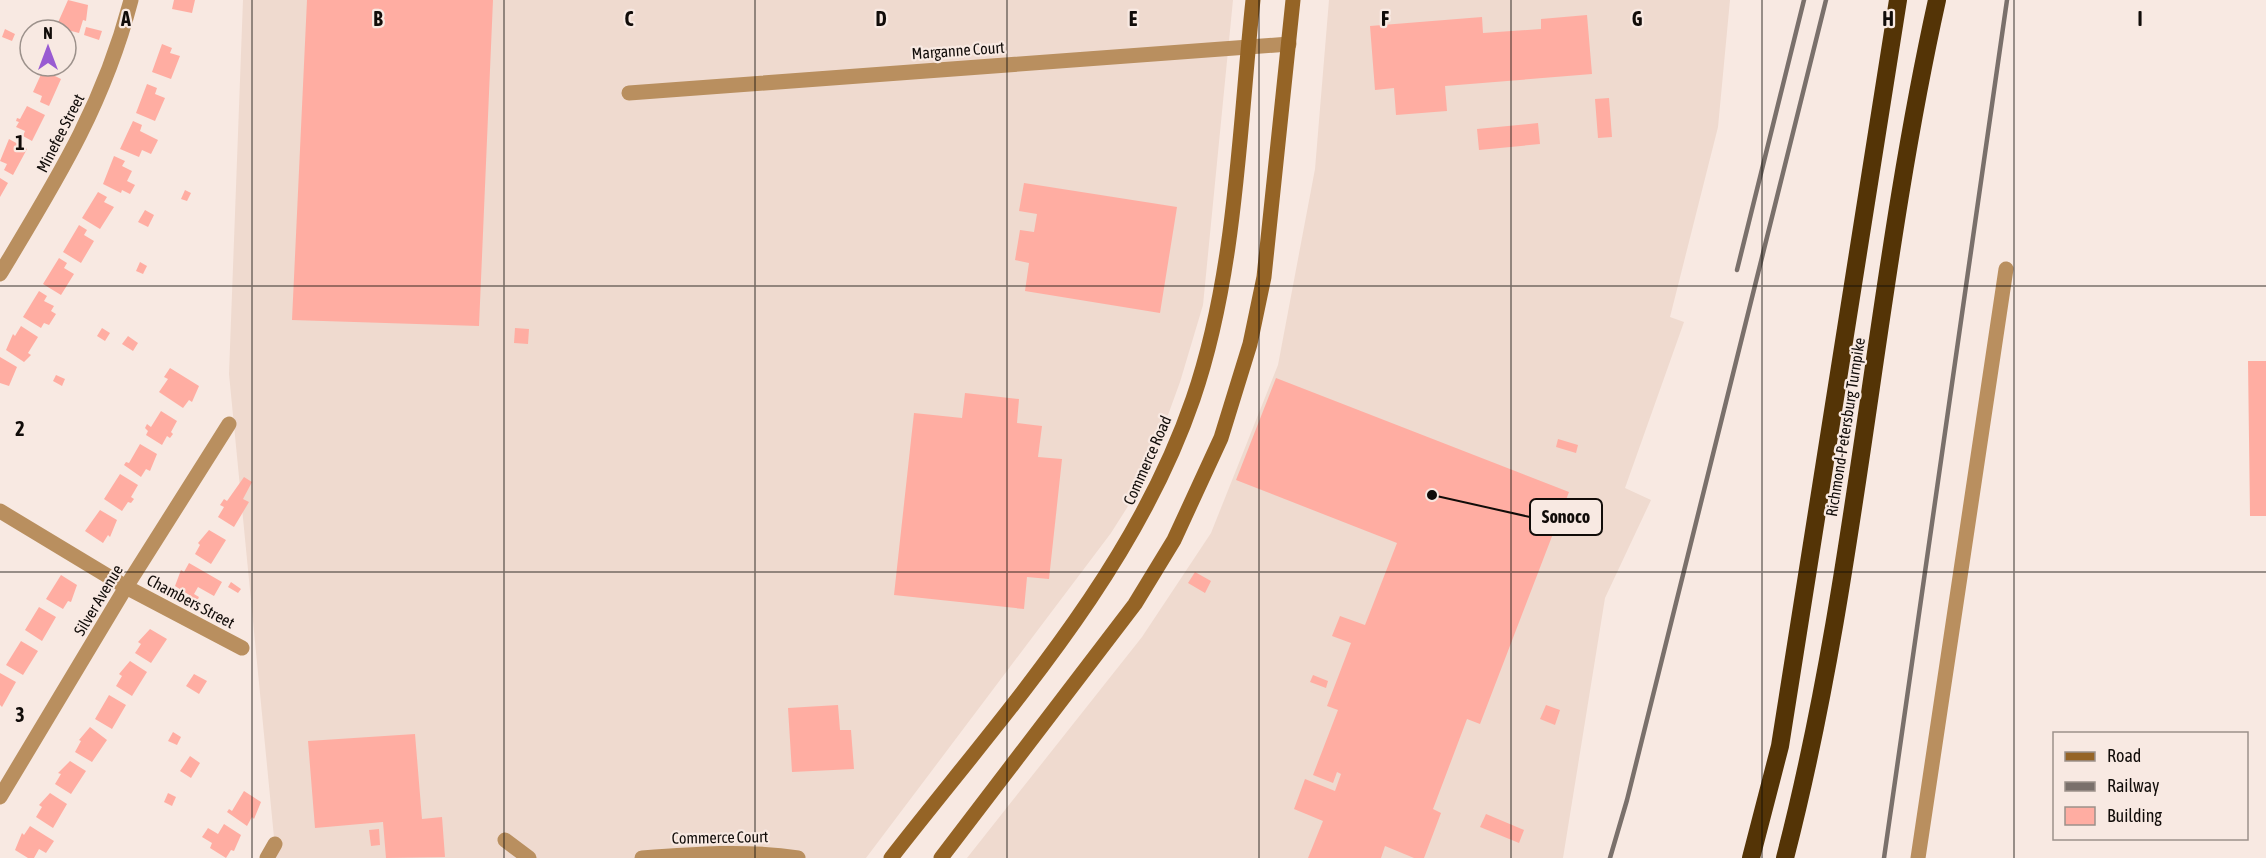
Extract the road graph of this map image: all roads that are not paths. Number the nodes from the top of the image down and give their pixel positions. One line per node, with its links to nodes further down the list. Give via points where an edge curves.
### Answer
1 (131, 0): 10 (street, Minefee Street, via 110,70 88,123)
2 (1253, 0): 7 (main road, Commerce Road)
3 (1293, 0): 6 (main road)
4 (1898, 0): 24 (highway, Richmond-Petersburg Turnpike, via 1780,746)
5 (1937, 0): 25 (highway, Richmond-Petersburg Turnpike, via 1914,104 1833,632 1806,777)
6 (1289, 44): 7 (street, Marganne Court); 23 (main road, via 1259,307 1234,399 1206,474 1174,540 1136,604)
7 (1248, 46): 8 (street, Marganne Court); 22 (main road, Commerce Road, via 1222,280 1202,369 1172,454 1136,526 1099,586)
8 (629, 93)
9 (2006, 269): 26 (street)
10 (0, 274)
11 (229, 424): 13 (street, Silver Avenue)
12 (0, 511): 13 (street, Chambers Street)
13 (126, 586): 14 (street, Chambers Street); 15 (street, Silver Avenue)
14 (242, 648)
15 (0, 797)
16 (505, 840): 19 (street)
17 (275, 844): 18 (street)
18 (267, 858)
19 (529, 858)
20 (642, 858): 21 (street, Commerce Court, via 708,853)
21 (798, 858)
22 (891, 858)
23 (941, 858)
24 (1751, 858)
25 (1785, 858)
26 (1918, 858)

